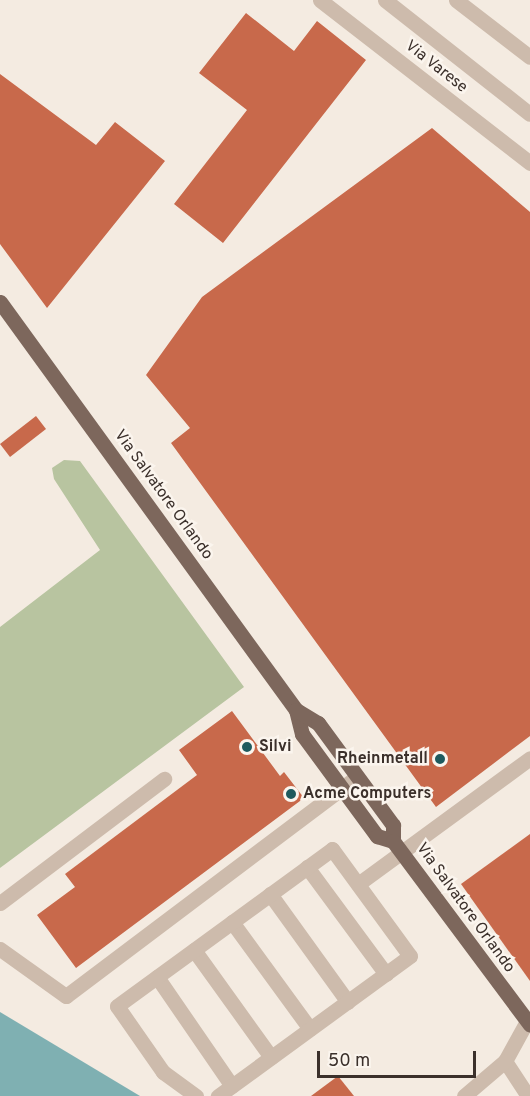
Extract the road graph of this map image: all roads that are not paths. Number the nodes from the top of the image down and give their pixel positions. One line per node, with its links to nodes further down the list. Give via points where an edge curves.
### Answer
1 (320, 0): 6 (street, Via Varese)
2 (385, 0): 5 (street)
3 (456, 0): 4 (street)
4 (530, 57)
5 (530, 114)
6 (530, 163)
7 (0, 302): 8 (main road, Via Salvatore Orlando)
8 (296, 710): 10 (main road, Via Salvatore Orlando, via 318,723); 12 (main road, Via Salvatore Orlando, via 302,734)
9 (530, 758): 13 (street)
10 (357, 777): 12 (street); 13 (main road, Via Salvatore Orlando, via 393,825)
11 (164, 779): 17 (street)
12 (342, 788): 13 (main road, Via Salvatore Orlando, via 377,836); 19 (street, via 66,996)
13 (398, 847): 15 (street); 24 (main road, Via Salvatore Orlando)
14 (307, 867): 15 (street, via 332,849); 16 (street); 21 (street)
15 (358, 884): 21 (street, via 410,956)
16 (270, 894): 18 (street); 23 (street)
17 (0, 903)
18 (232, 922): 20 (street); 25 (street)
19 (0, 949)
20 (194, 950): 22 (street); 26 (street)
21 (386, 974): 23 (street)
22 (157, 977): 28 (street); 29 (street, via 117,1006 164,1072)
23 (348, 1002): 25 (street)
24 (528, 1023): 27 (street)
25 (310, 1029): 26 (street)
26 (271, 1057): 28 (street)
27 (505, 1061): 31 (street); 32 (street)
28 (232, 1086): 30 (street)
29 (196, 1096)
30 (218, 1096)
31 (464, 1096)
32 (528, 1096)

